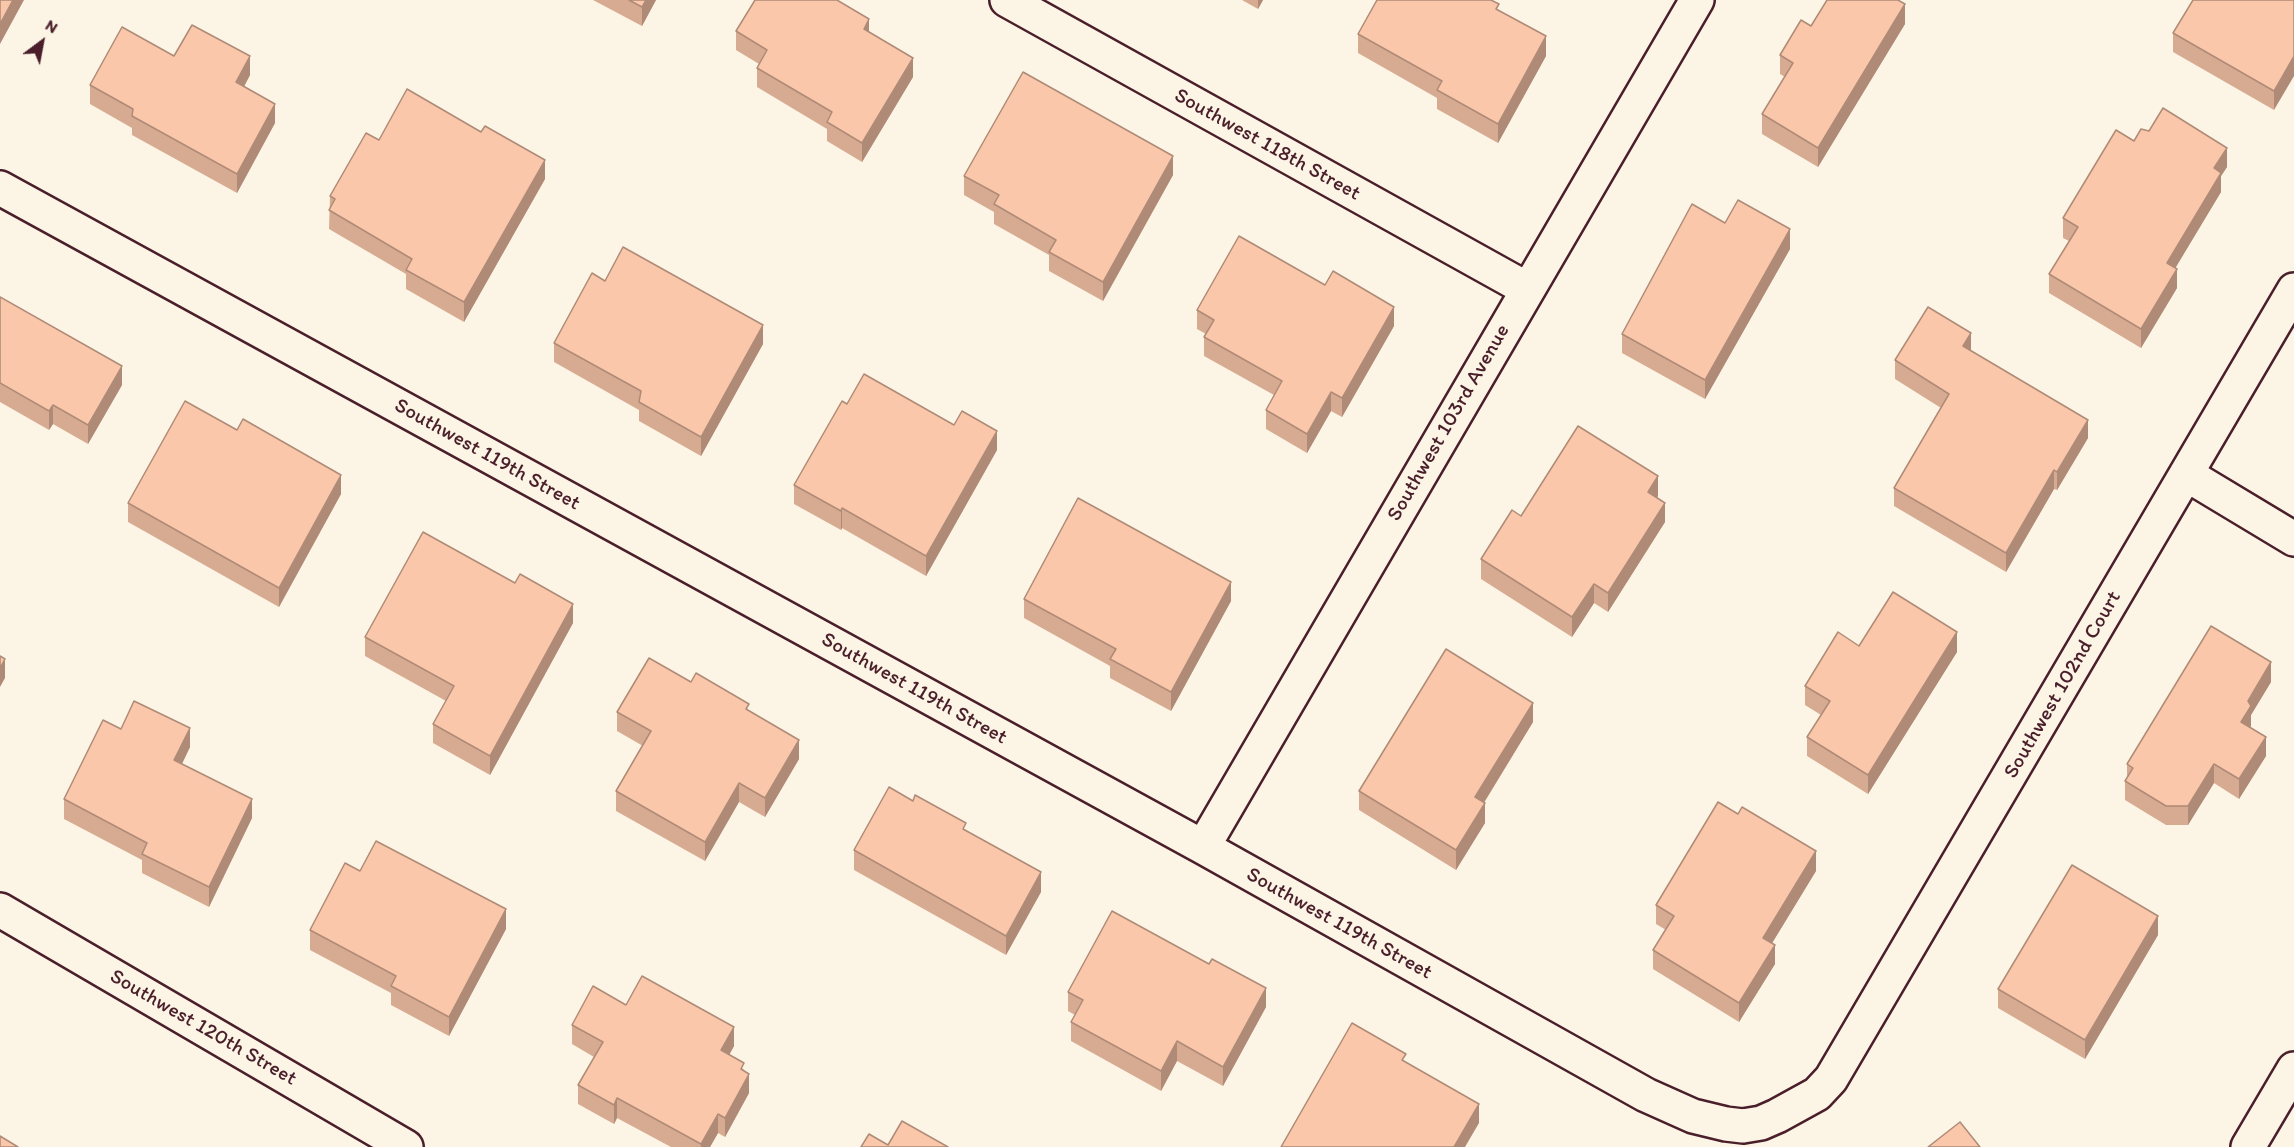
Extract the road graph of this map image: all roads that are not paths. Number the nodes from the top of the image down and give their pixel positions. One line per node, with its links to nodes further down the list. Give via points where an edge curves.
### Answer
1 (1007, 0): 4 (street, Southwest 118th Street)
2 (1697, 0): 4 (street, Southwest 103rd Avenue)
3 (0, 188): 8 (street, Southwest 119th Street)
4 (1527, 289): 8 (street, Southwest 103rd Avenue)
5 (2294, 290): 6 (street, Southwest 102nd Court)
6 (2186, 474): 7 (street); 11 (street, Southwest 102nd Court)
7 (2294, 539)
8 (1203, 848): 11 (street, Southwest 119th Street, via 1646,1095 1693,1116 1743,1126 1761,1123 1817,1094)
9 (0, 910): 12 (street, Southwest 120th Street)
10 (2294, 1069): 13 (street)
11 (1831, 1079)
12 (406, 1147)
13 (2248, 1147)

